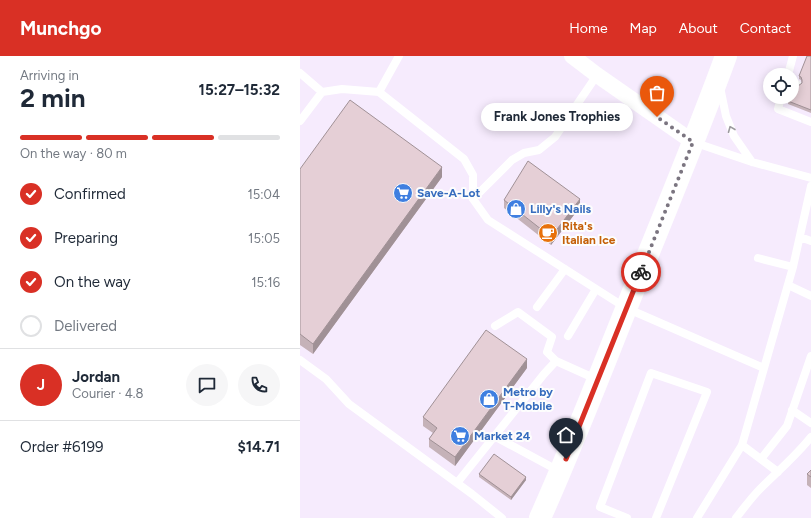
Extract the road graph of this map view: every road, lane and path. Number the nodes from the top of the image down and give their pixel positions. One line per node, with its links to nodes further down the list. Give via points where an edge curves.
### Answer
1 (399, 56): 10 (lane)
2 (572, 56): 7 (street)
3 (726, 56): 8 (highway)
4 (793, 56): 5 (lane)
5 (790, 68)
6 (300, 73): 9 (lane)
7 (597, 75): 14 (street); 18 (lane, via 555,137 539,150 524,153 512,160)
8 (718, 78): 14 (highway); 15 (lane, one-way to 8, via 734,136 726,116)
9 (322, 92): 10 (lane, via 342,89); 12 (lane)
10 (379, 92): 18 (lane, via 464,159 473,175)
11 (779, 104): 13 (lane, via 778,109)
12 (300, 121)
13 (811, 122)
14 (693, 142): 15 (lane); 28 (highway)
15 (752, 162): 16 (lane)
16 (811, 178)
17 (811, 186): 19 (lane)
18 (474, 199): 23 (lane, via 488,220)
19 (800, 237): 20 (lane); 22 (lane)
20 (811, 240)
21 (758, 258): 22 (lane)
22 (793, 266): 24 (lane)
23 (564, 269): 25 (lane); 27 (lane)
24 (788, 285): 26 (lane); 34 (lane)
25 (596, 289): 28 (lane); 30 (lane)
26 (811, 296)
27 (537, 307)
28 (626, 308): 34 (lane); 35 (highway)
29 (495, 326): 33 (lane, via 518,312 552,337 547,352)
30 (568, 336)
31 (811, 356): 36 (lane)
32 (300, 360): 44 (lane, via 326,379 349,404)
33 (556, 361): 35 (lane); 38 (lane)
34 (764, 368): 40 (lane)
35 (598, 380): 42 (highway)
36 (792, 410): 37 (lane); 41 (lane, via 787,426)
37 (811, 423)
38 (494, 436): 42 (lane); 44 (lane)
39 (811, 437): 43 (lane)
40 (742, 445): 41 (lane); 49 (lane)
41 (761, 459): 43 (lane)
42 (560, 472): 46 (highway)
43 (778, 472): 50 (lane)
44 (457, 483): 45 (lane)
45 (502, 518)
46 (540, 518)
47 (627, 518): 48 (lane, via 600,507 651,373 707,392)
48 (656, 518)
49 (697, 518)
50 (736, 518)

